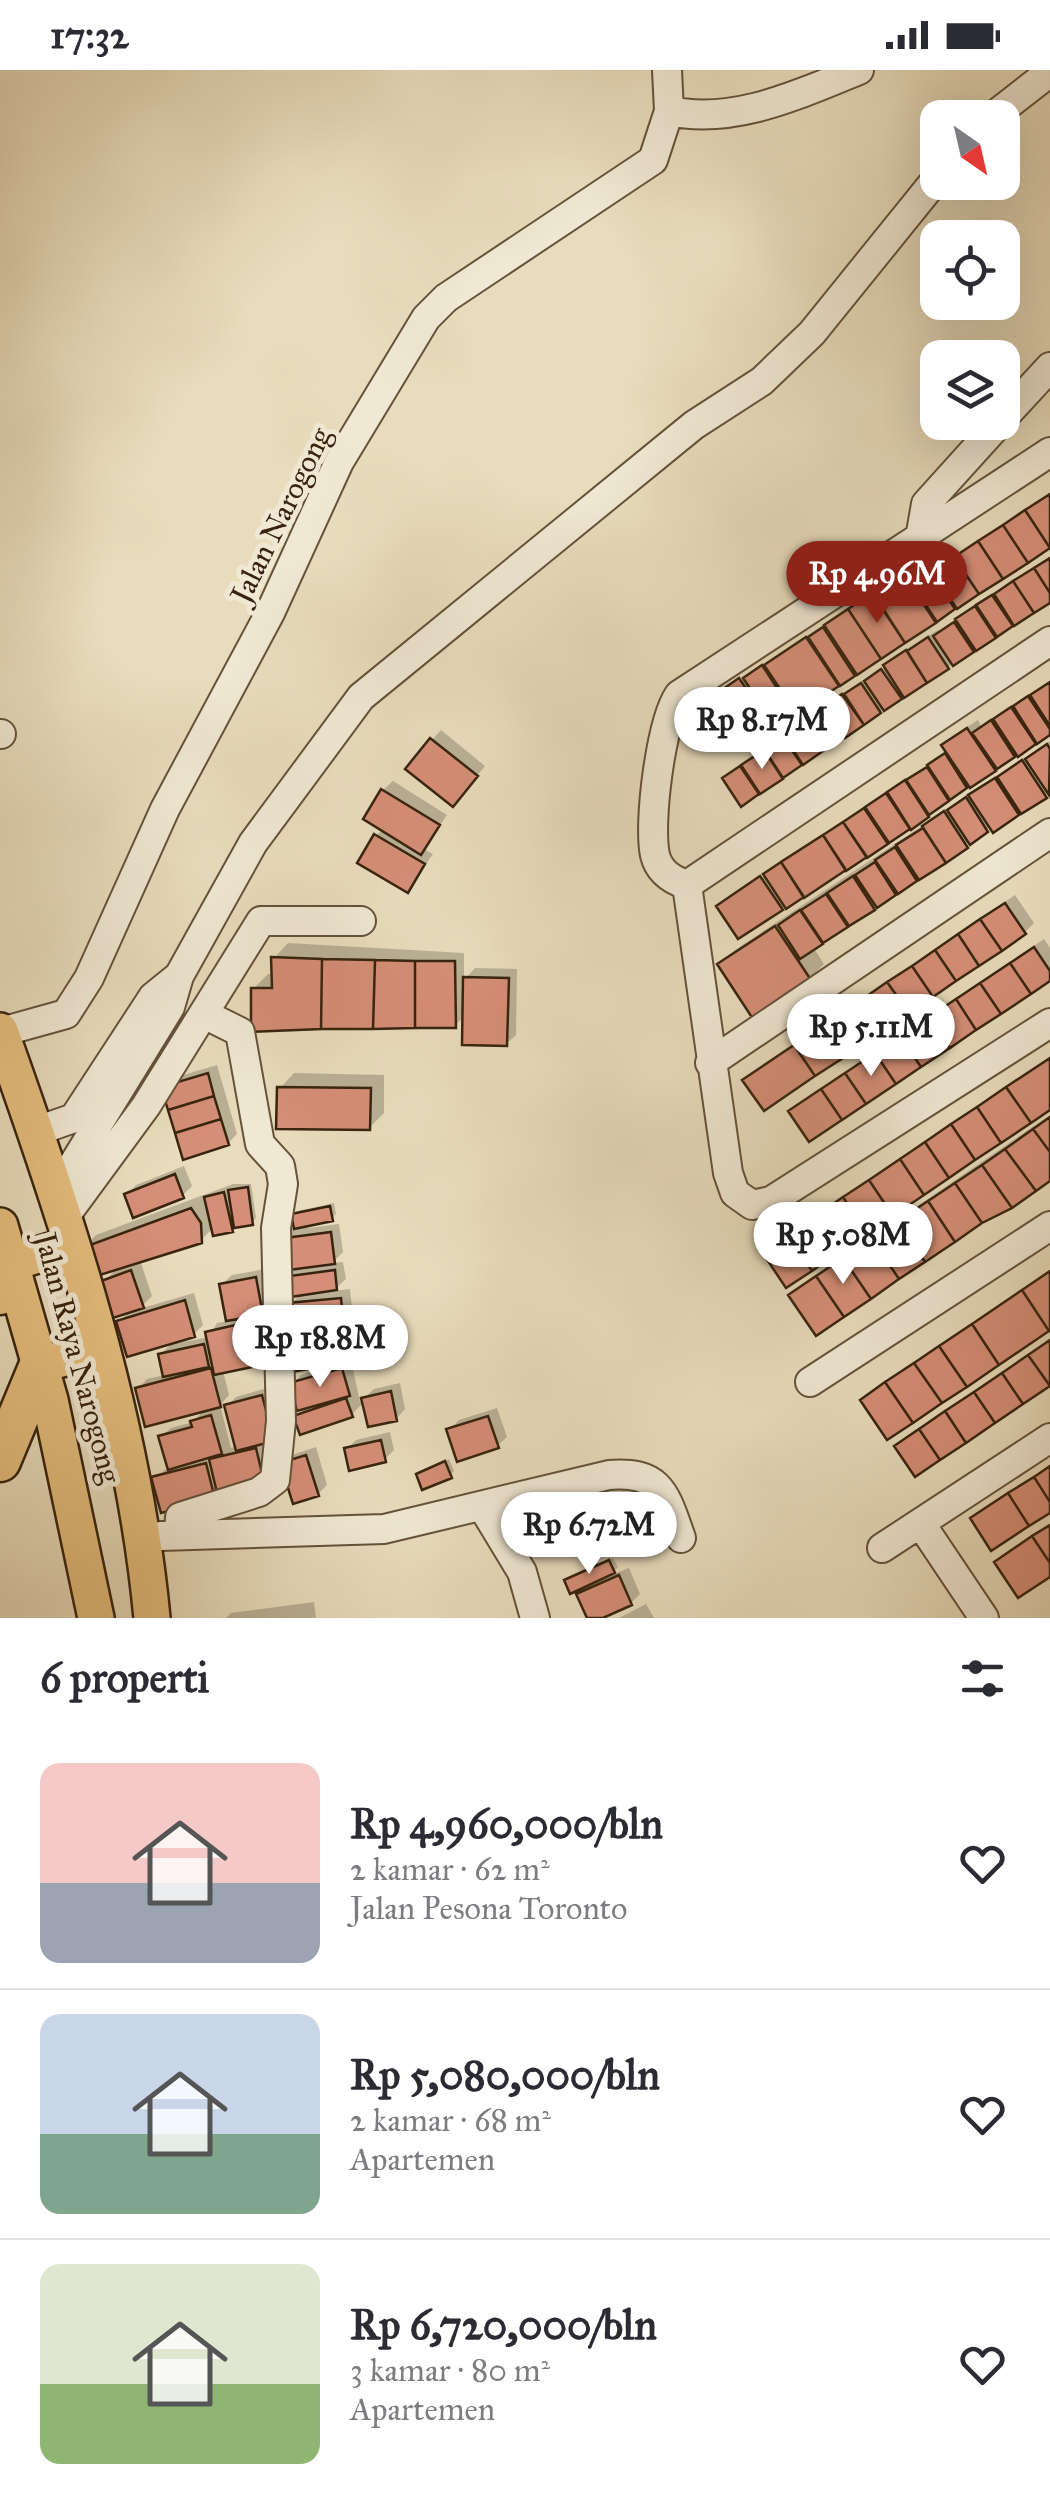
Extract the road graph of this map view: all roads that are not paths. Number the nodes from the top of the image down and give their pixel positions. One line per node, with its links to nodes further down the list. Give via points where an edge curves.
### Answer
1 (667, 70): 5 (street, Jalan Narogong)
2 (859, 70): 5 (street, via 790,98 718,116)
3 (1050, 72): 4 (street)
4 (1015, 100)
5 (670, 111): 19 (street, Jalan Narogong, via 654,160 446,298 426,318 339,462 270,613 165,809 89,978 66,1014)
6 (920, 199): 16 (street, via 812,332 762,381 694,424 361,697 253,842)
7 (1050, 367): 8 (street)
8 (1020, 400)
9 (984, 440): 11 (street, via 926,504)
10 (1050, 452): 11 (street)
11 (921, 533): 14 (street, via 679,695 667,720 654,836 663,869)
12 (1050, 641): 14 (street)
13 (1050, 833): 20 (street)
14 (687, 885): 20 (street)
15 (361, 920): 17 (street, via 261,921)
16 (179, 976): 22 (street, via 153,998 74,1118); 23 (street, via 170,1007)
17 (204, 1014): 23 (street, via 146,1106); 33 (street, via 240,1032 260,1144 280,1166 281,1421 274,1480 259,1492 180,1518)
18 (1050, 1023): 20 (street, via 771,1201 752,1205 735,1193 728,1173)
19 (0, 1031): 22 (main road)
20 (710, 1063)
21 (0, 1099): 23 (main road, Jalan Raya Narogong)
22 (34, 1132): 23 (main road)
23 (56, 1221): 25 (main road); 26 (main road, Jalan Raya Narogong); 33 (main road)
24 (1050, 1226): 28 (street)
25 (4, 1261): 27 (main road, Jalan Raya Narogong)
26 (79, 1354): 27 (main road); 37 (main road, Jalan Raya Narogong)
27 (40, 1366): 30 (highway); 36 (main road, Jalan Raya Narogong)
28 (810, 1382)
29 (1050, 1438): 32 (street)
30 (0, 1461)
31 (482, 1506): 33 (street, via 384,1529); 34 (street, via 637,1473 668,1500); 38 (street, via 522,1572)
32 (921, 1524): 35 (street); 39 (street)
33 (162, 1536): 37 (main road)
34 (681, 1538)
35 (882, 1548)
36 (96, 1618)
37 (151, 1618)
38 (535, 1618)
39 (984, 1618)

